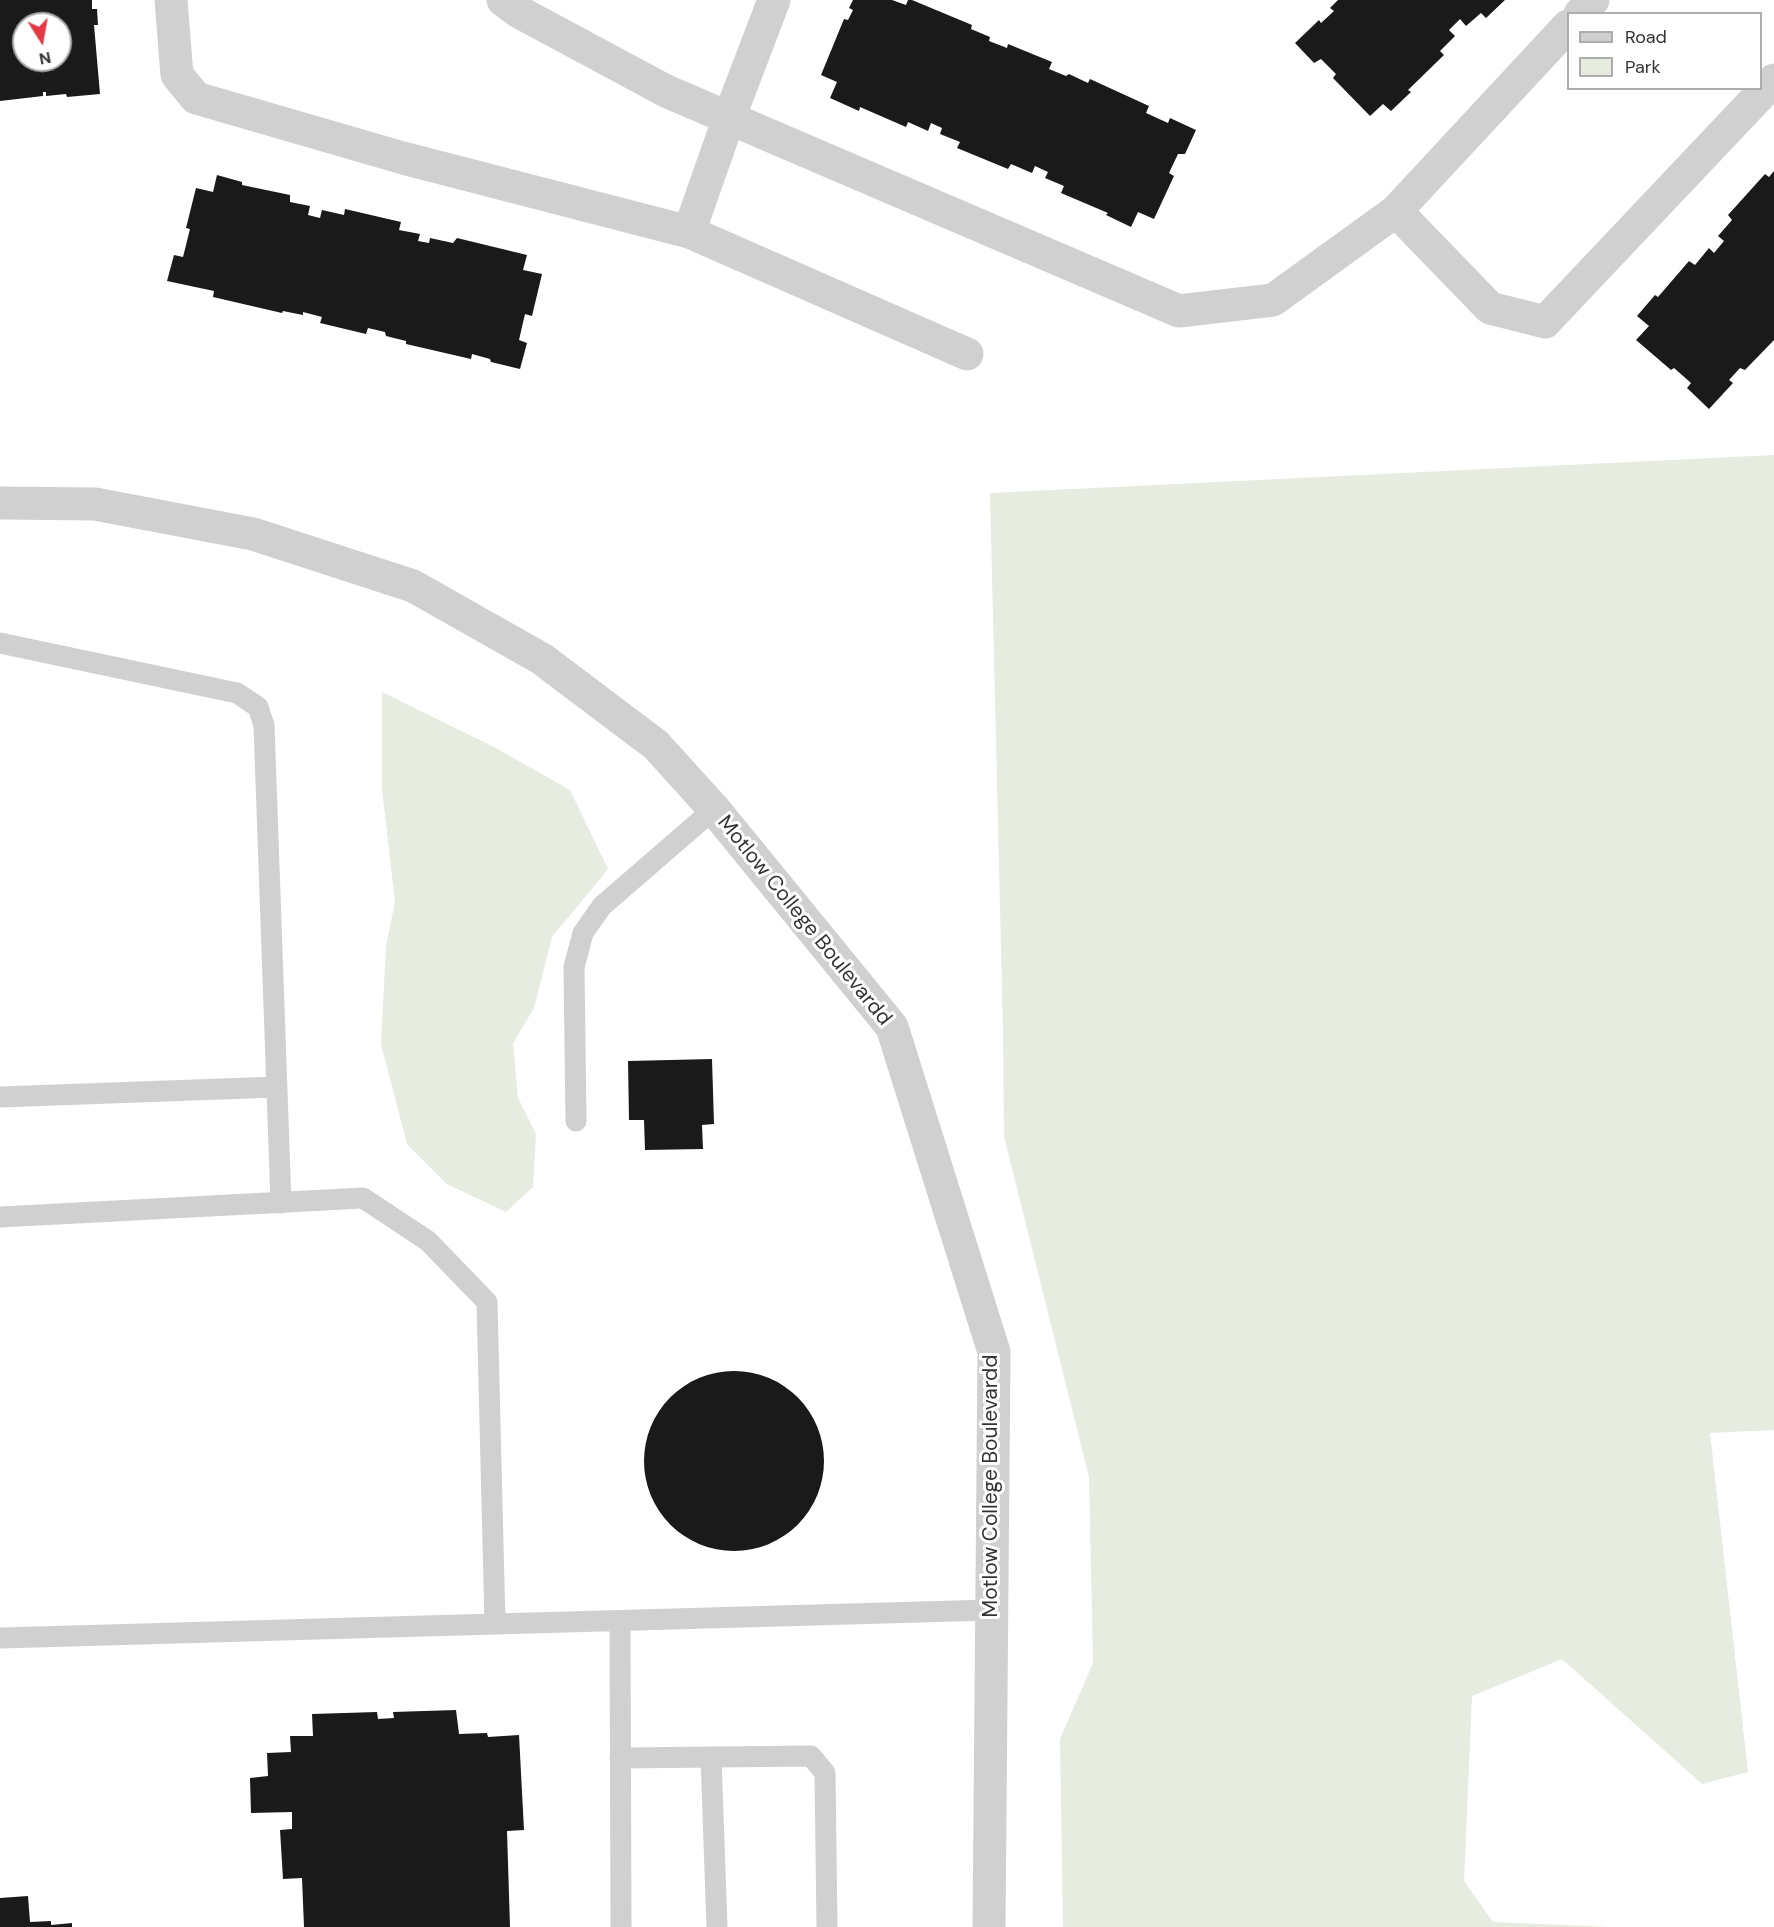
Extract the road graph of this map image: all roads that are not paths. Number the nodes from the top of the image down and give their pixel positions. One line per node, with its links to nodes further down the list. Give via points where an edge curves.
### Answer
1 (171, 0): 10 (street, via 177,75 195,98 403,158)
2 (503, 0): 8 (street, via 666,91)
3 (774, 0): 8 (street)
4 (1593, 0): 5 (street)
5 (1582, 12)
6 (1567, 28): 9 (street)
7 (1774, 80): 9 (street, via 1545,322 1490,308)
8 (729, 118): 9 (street, via 1179,311 1273,300); 10 (street)
9 (1396, 211)
10 (689, 232): 11 (street)
11 (967, 354)
12 (0, 504): 14 (street, Motlow College Boulevardd, via 95,504 253,534 413,586 542,659 656,745)
13 (0, 643): 15 (lane, via 237,693 258,707 264,725)
14 (714, 809): 17 (lane, via 602,906 583,933 574,967); 20 (street, Motlow College Boulevardd, via 892,1027 994,1352)
15 (277, 1087): 16 (lane); 18 (lane)
16 (0, 1097)
17 (576, 1121)
18 (281, 1203): 19 (lane); 22 (lane, via 363,1198 428,1241 487,1302)
19 (0, 1216)
20 (991, 1610): 21 (lane); 29 (street, Motlow College Boulevardd)
21 (620, 1621): 22 (lane); 25 (lane)
22 (495, 1624): 23 (lane)
23 (0, 1638)
24 (711, 1757): 25 (lane); 27 (lane); 28 (lane, via 811,1756 825,1773)
25 (620, 1758): 26 (lane)
26 (621, 1927)
27 (717, 1927)
28 (827, 1927)
29 (989, 1927)

